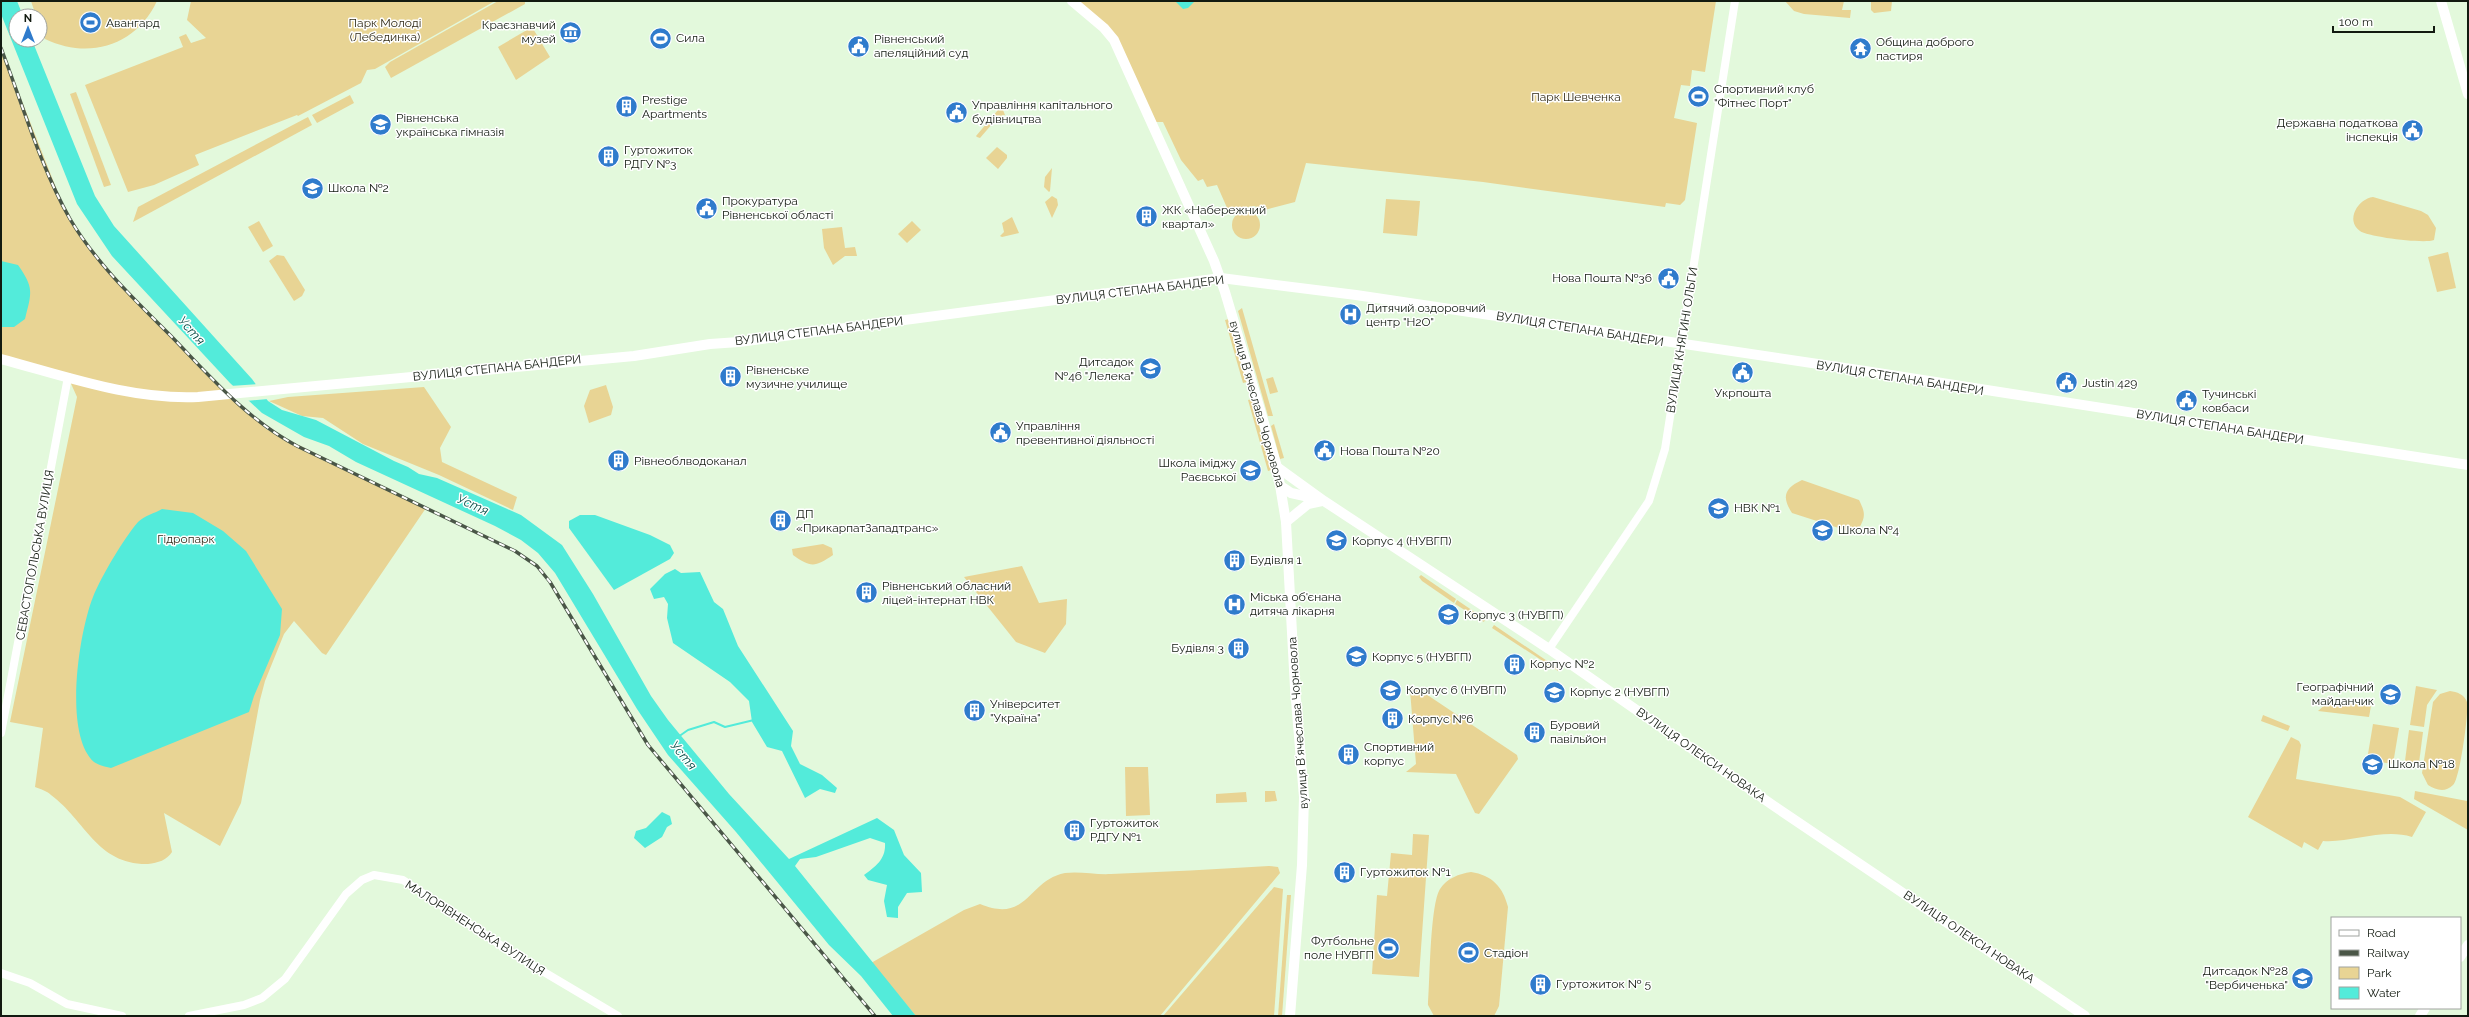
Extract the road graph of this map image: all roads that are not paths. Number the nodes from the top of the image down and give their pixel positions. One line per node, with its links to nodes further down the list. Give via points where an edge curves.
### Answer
1 (1072, 1): 5 (main road, вулиця Вʼячеслава Чорновола, via 1114,40)
2 (1735, 1): 6 (street, ВУЛИЦЯ КНЯГИНІ ОЛЬГИ)
3 (2441, 1): 4 (main road)
4 (2468, 94)
5 (1221, 278): 6 (main road, ВУЛИЦЯ СТЕПАНА БАНДЕРИ, via 1356,295); 8 (main road, ВУЛИЦЯ СТЕПАНА БАНДЕРИ, via 753,340 703,344 634,356 198,398 131,393); 10 (main road, вулиця Вʼячеслава Чорновола)
6 (1681, 344): 9 (main road, ВУЛИЦЯ СТЕПАНА БАНДЕРИ); 15 (street, ВУЛИЦЯ КНЯГИНІ ОЛЬГИ, via 1665,449 1649,501)
7 (1, 359): 8 (main road, ВУЛИЦЯ СТЕПАНА БАНДЕРИ)
8 (68, 377): 16 (street, СЕВАСТОПОЛЬСЬКА ВУЛИЦЯ)
9 (2468, 465)
10 (1277, 466): 11 (main road, ВУЛИЦЯ ОЛЕКСИ НОВАКА); 12 (main road, вулиця Вʼячеслава Чорновола)
11 (1299, 483): 12 (main road); 13 (main road, ВУЛИЦЯ ОЛЕКСИ НОВАКА)
12 (1282, 487): 13 (main road, via 1291,493); 14 (main road, вулиця Вʼячеслава Чорновола)
13 (1324, 501): 14 (main road, via 1308,504); 15 (main road, ВУЛИЦЯ ОЛЕКСИ НОВАКА)
14 (1286, 522): 23 (main road, вулиця Вʼячеслава Чорновола, via 1304,797 1302,865)
15 (1549, 649): 24 (main road, ВУЛИЦЯ ОЛЕКСИ НОВАКА, via 1774,806)
16 (1, 733)
17 (2468, 945): 18 (main road)
18 (2461, 956)
19 (1, 973): 20 (street, via 30,983 67,1004)
20 (122, 1016)
21 (189, 1016): 22 (street, МАЛОРІВНЕНСЬКА ВУЛИЦЯ, via 244,1005 262,998 285,979 346,894 362,880 374,875 402,880 517,956)
22 (618, 1016)
23 (1290, 1016)
24 (2085, 1016)

